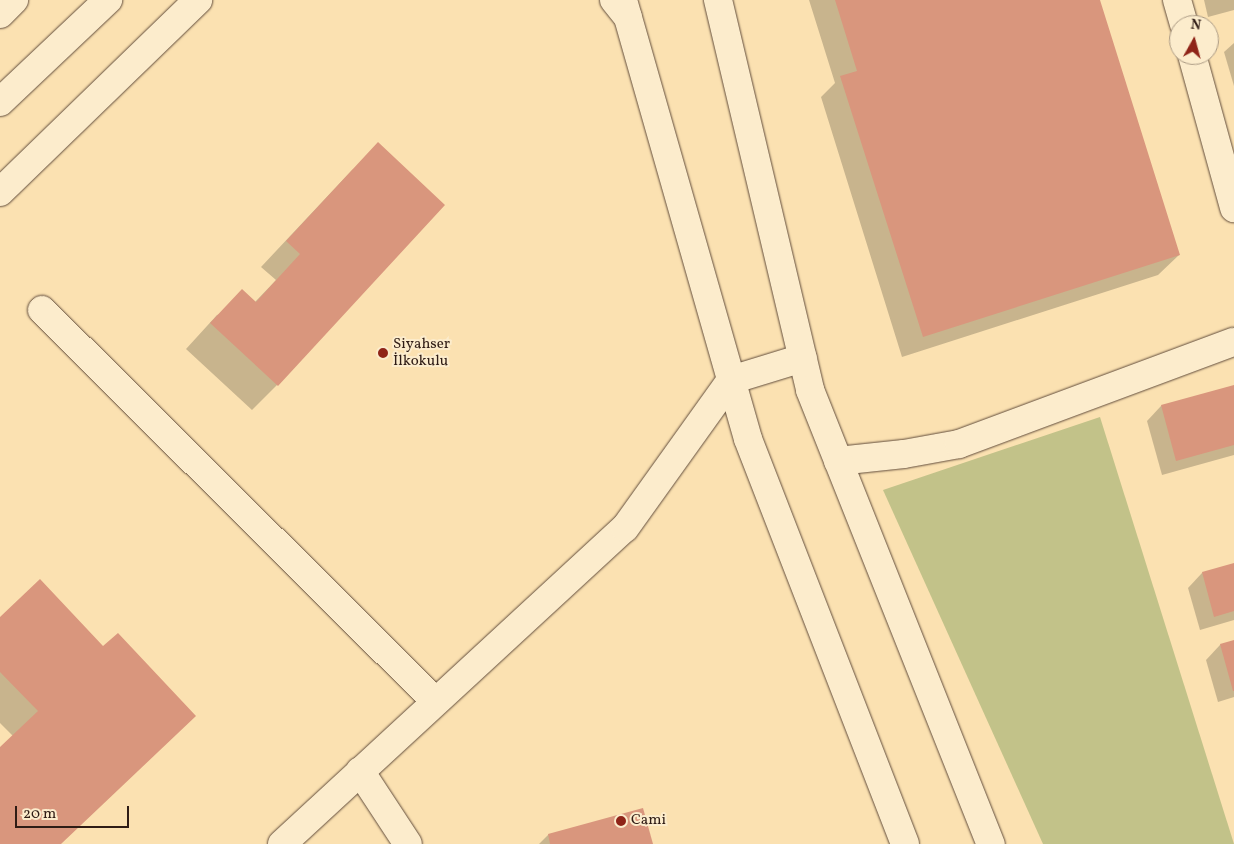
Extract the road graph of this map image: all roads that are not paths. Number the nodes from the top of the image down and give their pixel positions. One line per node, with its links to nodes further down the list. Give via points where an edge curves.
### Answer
1 (14, 0): 7 (street)
2 (108, 0): 10 (street)
3 (198, 0): 11 (street)
4 (718, 0): 15 (street)
5 (1177, 0): 8 (street)
6 (622, 6): 16 (street)
7 (0, 14)
8 (1181, 15)
9 (1195, 65): 12 (street)
10 (0, 102)
11 (0, 192)
12 (1234, 208)
13 (42, 310): 18 (street)
14 (1234, 342): 17 (street, via 959,444)
15 (803, 358): 16 (street); 17 (street, via 810,390)
16 (731, 380): 18 (street, via 625,528); 22 (street, via 748,440)
17 (838, 461): 23 (street)
18 (436, 701): 19 (street)
19 (360, 771): 20 (street); 21 (street)
20 (282, 844)
21 (408, 844)
22 (905, 844)
23 (991, 844)

